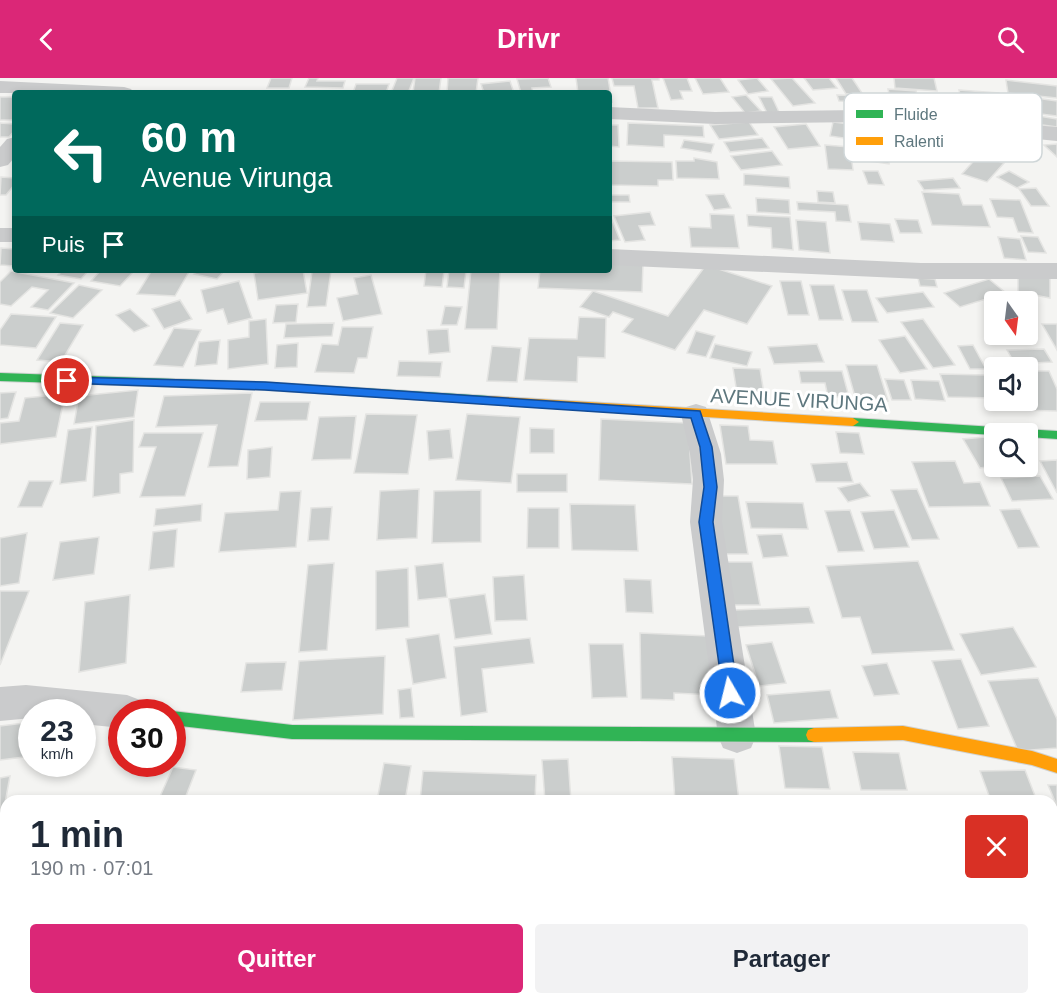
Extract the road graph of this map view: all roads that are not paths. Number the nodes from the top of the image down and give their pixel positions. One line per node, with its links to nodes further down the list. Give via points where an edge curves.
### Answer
1 (0, 87): 2 (street)
2 (69, 87): 3 (street)
3 (96, 90)
4 (612, 113): 5 (street, via 715,118)
5 (844, 116)
6 (1042, 133): 7 (street)
7 (1057, 134)
8 (12, 147): 9 (street)
9 (0, 160)
10 (612, 256): 11 (street, via 921,271)
11 (1057, 271)
12 (0, 377): 13 (street, AVENUE VIRUNGA, via 265,386)
13 (696, 414): 14 (street, AVENUE VIRUNGA); 18 (street, via 706,447 711,487 706,522)
14 (1057, 435)
15 (0, 704): 16 (street, via 26,701)
16 (108, 710)
17 (186, 720): 18 (street, via 292,732)
18 (737, 736): 19 (street, via 903,733)
19 (1057, 766)

